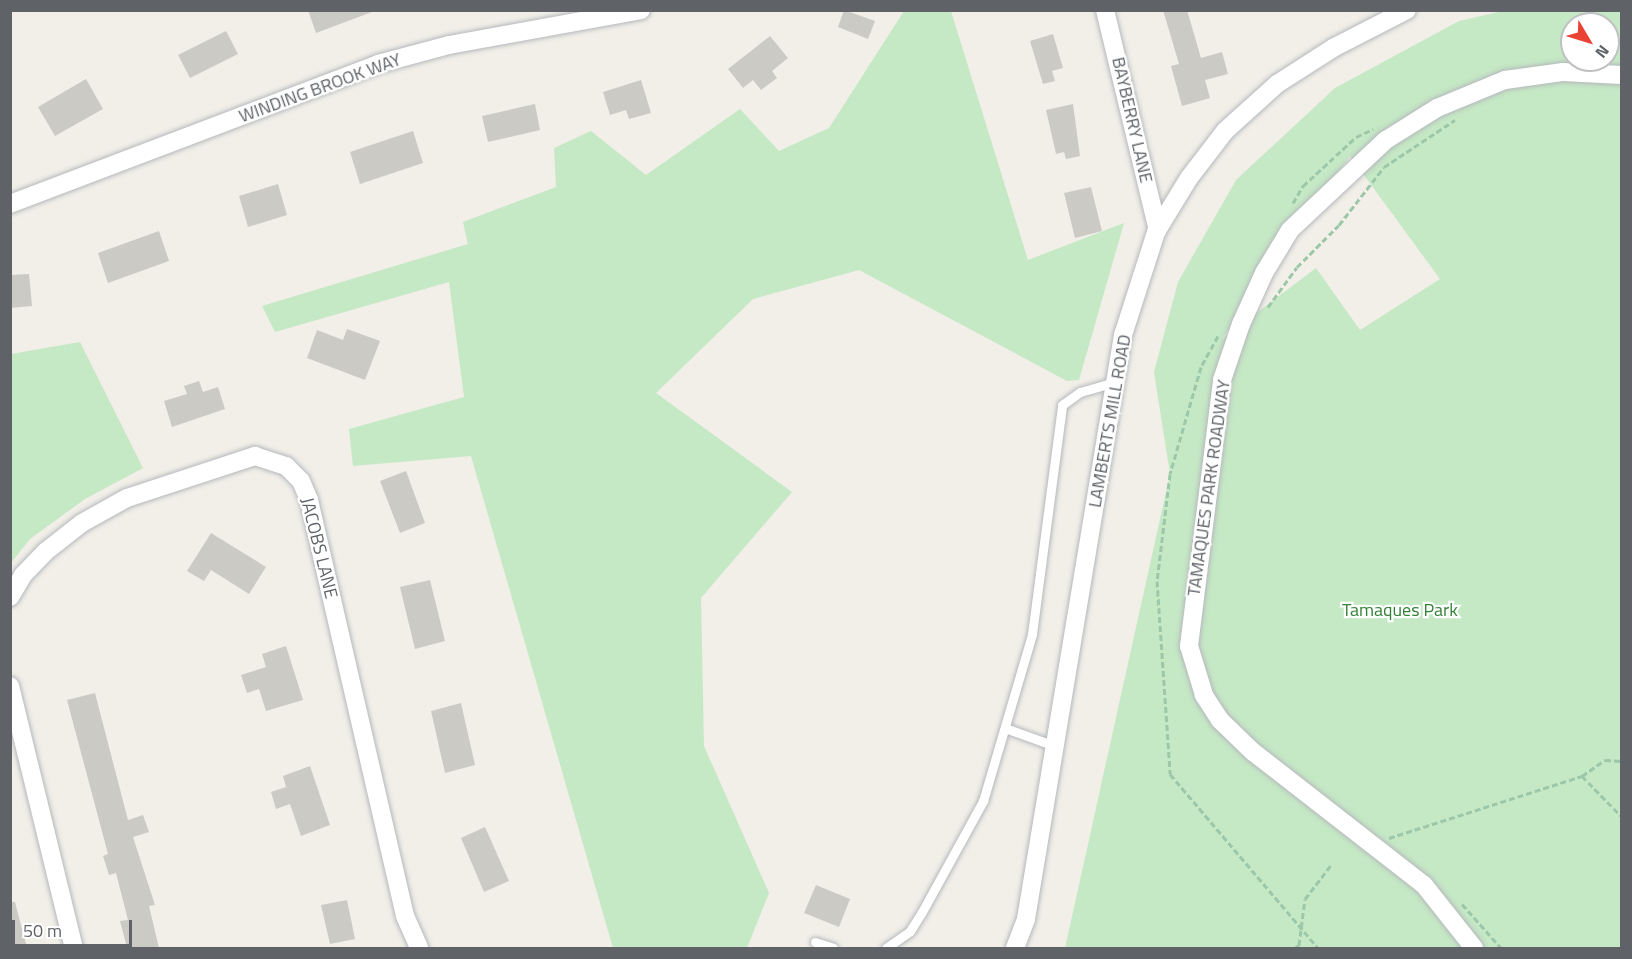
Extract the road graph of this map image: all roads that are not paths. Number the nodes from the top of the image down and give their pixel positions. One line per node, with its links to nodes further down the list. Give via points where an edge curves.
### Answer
1 (641, 10): 6 (street, WINDING BROOK WAY, via 449,45 378,64)
2 (1105, 10): 7 (street, BAYBERRY LANE)
3 (1407, 10): 4 (street, LAMBERTS MILL ROAD)
4 (1387, 15): 7 (street, LAMBERTS MILL ROAD, via 1277,84 1234,123 1189,178)
5 (1622, 75): 19 (street, TAMAQUES PARK ROADWAY, via 1563,72 1505,80 1437,108 1386,140 1290,230 1264,273 1222,380 1189,646 1204,694 1220,720 1253,752 1379,841 1424,885)
6 (10, 204)
7 (1158, 230): 8 (street, LAMBERTS MILL ROAD, via 1123,335)
8 (1115, 382): 11 (lane, via 1080,392 1062,405 1032,634); 12 (street, LAMBERTS MILL ROAD)
9 (10, 597): 15 (street, JACOBS LANE, via 23,575 45,552 82,523 127,498 255,456 286,466 301,481 309,500 405,916)
10 (10, 686): 14 (street)
11 (1005, 728): 12 (lane); 17 (lane, via 983,801 922,912 909,931)
12 (1055, 746): 18 (street, LAMBERTS MILL ROAD, via 1026,919)
13 (815, 942): 16 (lane)
14 (74, 948)
15 (419, 948)
16 (833, 948)
17 (886, 948)
18 (1015, 948)
19 (1474, 948)

